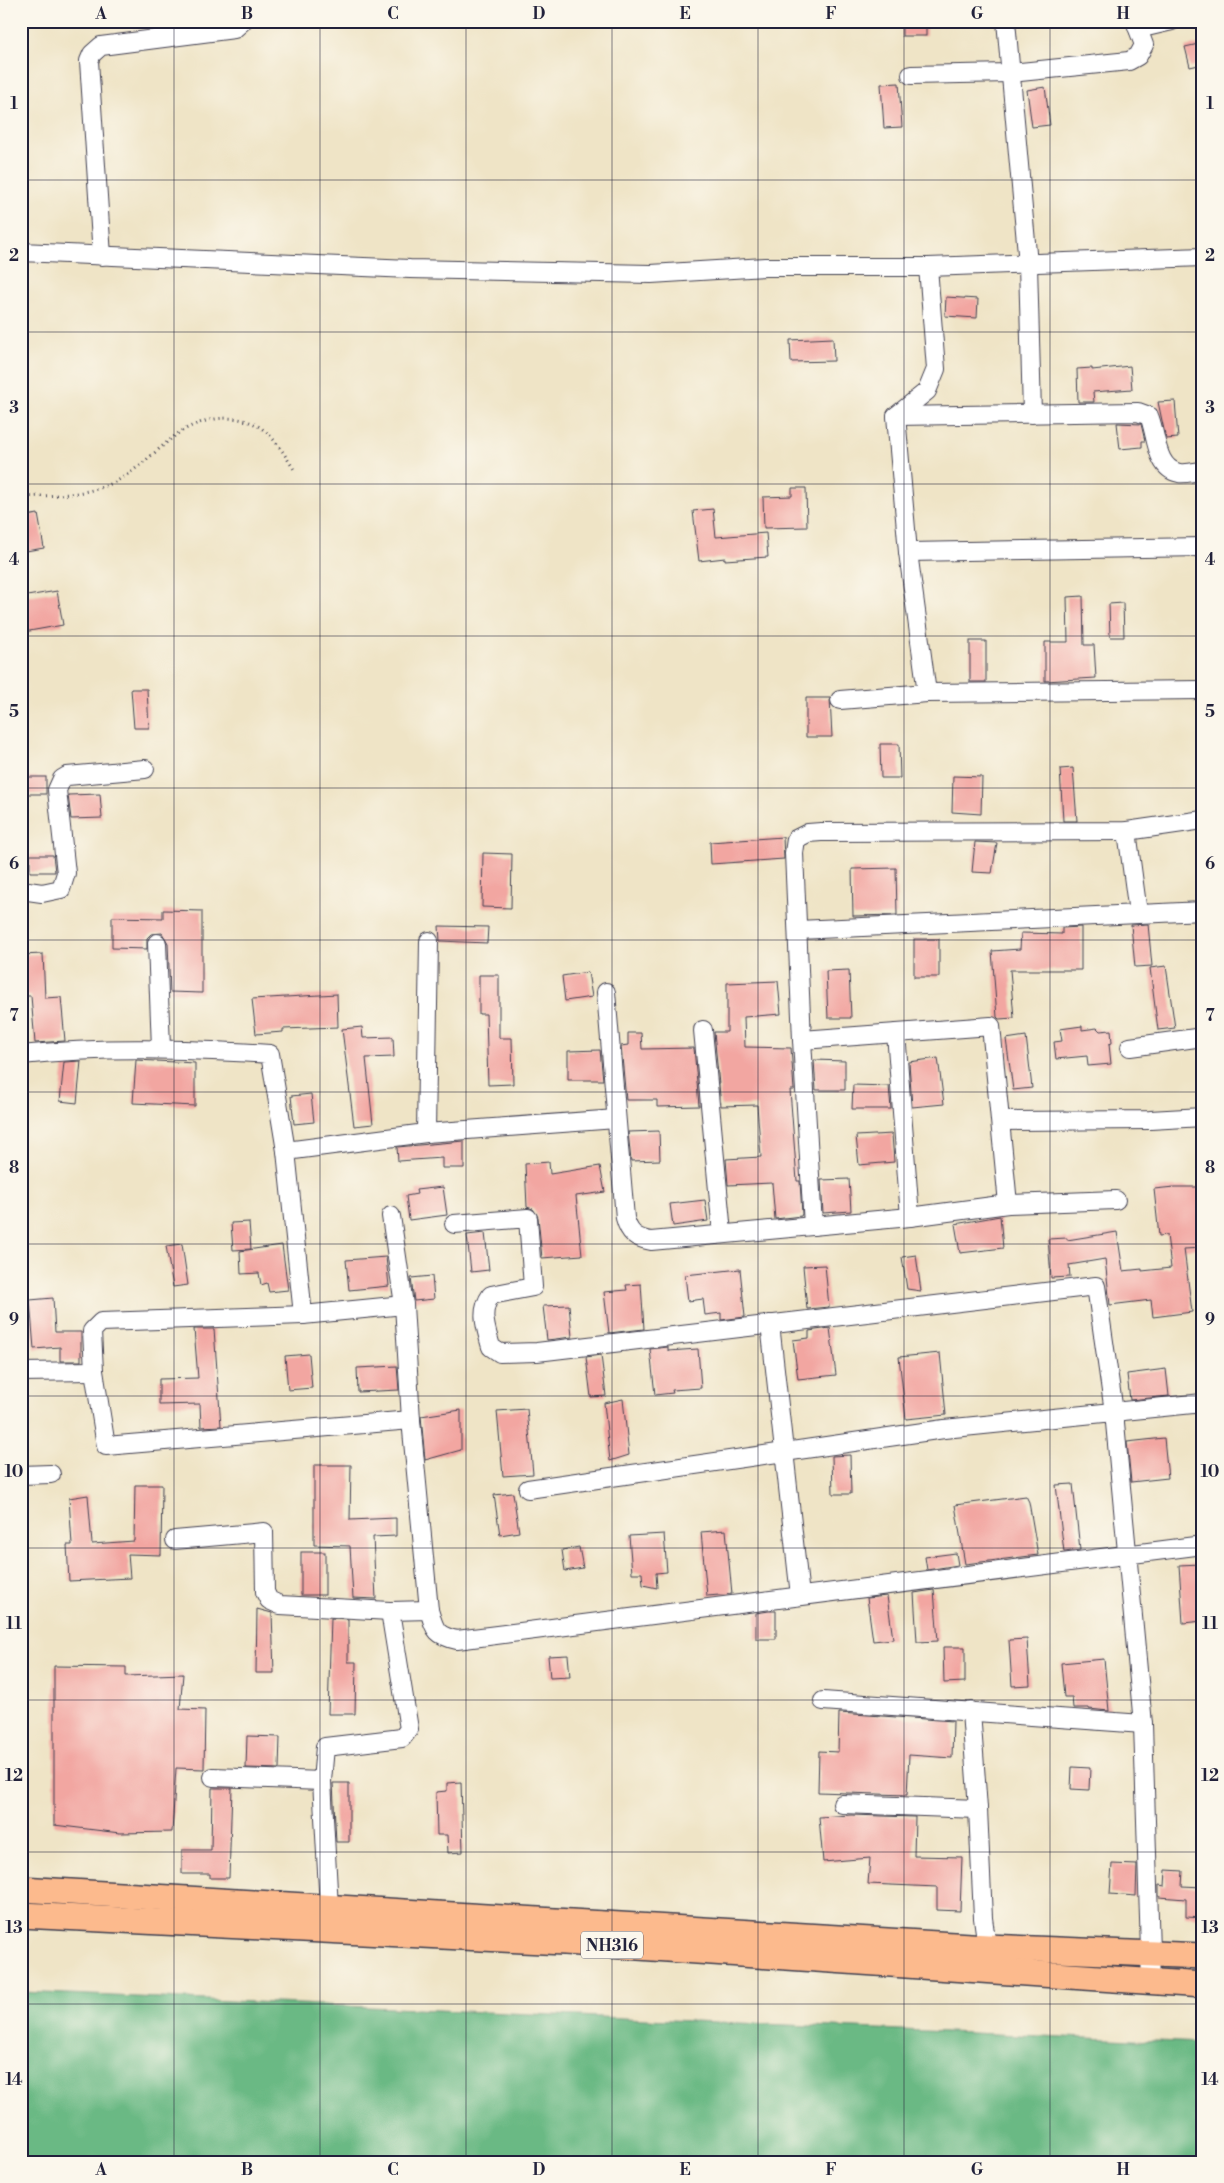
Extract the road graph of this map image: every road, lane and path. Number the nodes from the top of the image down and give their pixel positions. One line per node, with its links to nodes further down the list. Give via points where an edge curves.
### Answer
1 (243, 21): 8 (street, via 234,29 101,46 92,54 89,61)
2 (1006, 21): 5 (street)
3 (1172, 21): 4 (street)
4 (1137, 25): 5 (street, via 1144,44 1138,56 1129,60)
5 (1010, 73): 6 (street); 10 (street)
6 (911, 76)
7 (21, 252): 8 (street)
8 (102, 256): 11 (street, via 410,269 651,274 765,267)
9 (1203, 257): 10 (street)
10 (1028, 264): 11 (street); 12 (street)
11 (928, 267): 13 (street, via 936,369 927,391)
12 (1032, 414): 13 (street); 15 (street, via 1138,412 1149,416 1158,455 1164,465 1178,473)
13 (896, 416): 18 (street)
14 (295, 471): 16 (path, via 275,440 264,430 232,419 211,419 178,434 122,478 74,493)
15 (1203, 471)
16 (21, 498)
17 (1203, 547): 18 (street)
18 (908, 552): 20 (street)
19 (1203, 690): 20 (street)
20 (927, 693): 21 (street)
21 (840, 700)
22 (145, 769): 25 (street, via 62,779 57,790 66,873 64,882 61,889 42,893)
23 (1203, 820): 24 (street)
24 (1127, 831): 27 (street); 28 (street, via 808,833 796,839 794,853)
25 (21, 890)
26 (1203, 911): 27 (street)
27 (1138, 913): 28 (street)
28 (798, 930): 35 (street)
29 (429, 941): 42 (street)
30 (157, 943): 37 (street)
31 (606, 992): 40 (street)
32 (703, 1030): 50 (street)
33 (896, 1033): 35 (street); 41 (street, via 992,1026); 47 (street)
34 (1203, 1037): 36 (street)
35 (802, 1040): 49 (street)
36 (1130, 1047)
37 (161, 1048): 38 (street, via 75,1049); 43 (street, via 270,1054)
38 (21, 1055)
39 (1203, 1117): 41 (street)
40 (616, 1119): 42 (street); 50 (street, via 628,1230 638,1238 651,1241)
41 (1001, 1121): 45 (street)
42 (426, 1133): 43 (street)
43 (286, 1150): 52 (street)
44 (1116, 1200): 45 (street)
45 (1008, 1204): 47 (street)
46 (391, 1216): 51 (street)
47 (910, 1217): 49 (street)
48 (454, 1224): 53 (street, via 528,1218 533,1287 491,1295 485,1303 483,1316 491,1347 500,1352 536,1352)
49 (813, 1226): 50 (street)
50 (722, 1233)
51 (404, 1305): 52 (street); 58 (street)
52 (303, 1315): 54 (street, via 101,1322 92,1331)
53 (770, 1324): 57 (street, via 1096,1286); 59 (street)
54 (94, 1371): 55 (street); 58 (street, via 106,1446)
55 (21, 1372)
56 (1203, 1403): 57 (street)
57 (1114, 1412): 59 (street, via 944,1429); 65 (street)
58 (411, 1420): 67 (street)
59 (783, 1452): 62 (street); 66 (street)
60 (50, 1474): 61 (street)
61 (21, 1476)
62 (528, 1489)
63 (175, 1540): 68 (street, via 264,1532 265,1592 269,1600 280,1605)
64 (1203, 1546): 65 (street)
65 (1128, 1554): 66 (street); 71 (street)
66 (800, 1596): 67 (street, via 457,1640 442,1637 434,1629)
67 (429, 1610): 68 (street)
68 (390, 1611): 73 (street, via 410,1729 402,1738 325,1747)
69 (823, 1702): 70 (street)
70 (971, 1711): 71 (street); 75 (street)
71 (1143, 1724): 80 (street)
72 (213, 1777): 73 (street)
73 (322, 1781): 77 (street)
74 (842, 1804): 75 (street)
75 (978, 1810): 79 (street)
76 (21, 1889): 77 (highway, NH316)
77 (329, 1908): 79 (highway, NH316)
78 (21, 1915): 82 (highway, NH316, via 564,1942)
79 (987, 1947): 80 (highway, NH316)
80 (1151, 1954): 81 (highway, NH316); 82 (street)
81 (1203, 1956)
82 (1151, 1982): 83 (highway, NH316)
83 (1203, 1985)

